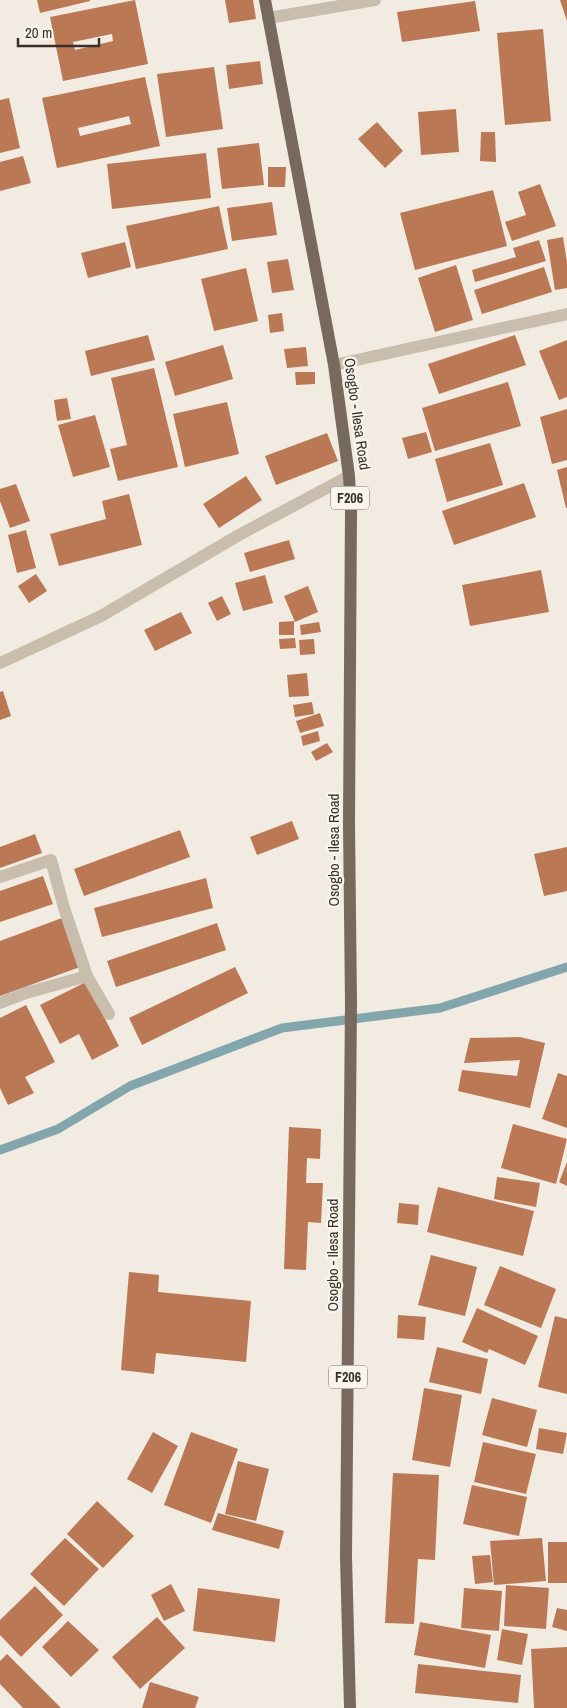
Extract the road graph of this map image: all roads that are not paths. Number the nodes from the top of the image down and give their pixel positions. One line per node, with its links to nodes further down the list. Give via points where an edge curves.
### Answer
1 (264, 0): 3 (main road, Osogbo - Ilesa Road / F206)
2 (375, 0): 3 (street)
3 (268, 18): 5 (main road, Osogbo - Ilesa Road / F206)
4 (567, 314): 5 (street)
5 (334, 365): 6 (main road, Osogbo - Ilesa Road / F206)
6 (349, 476): 7 (street, via 239,535 102,616); 12 (main road, Osogbo - Ilesa Road / F206, via 351,1003 346,1557)
7 (0, 663)
8 (0, 876): 9 (street, via 51,860)
9 (87, 976): 10 (street); 11 (street)
10 (0, 1003)
11 (109, 1014)
12 (350, 1708)

